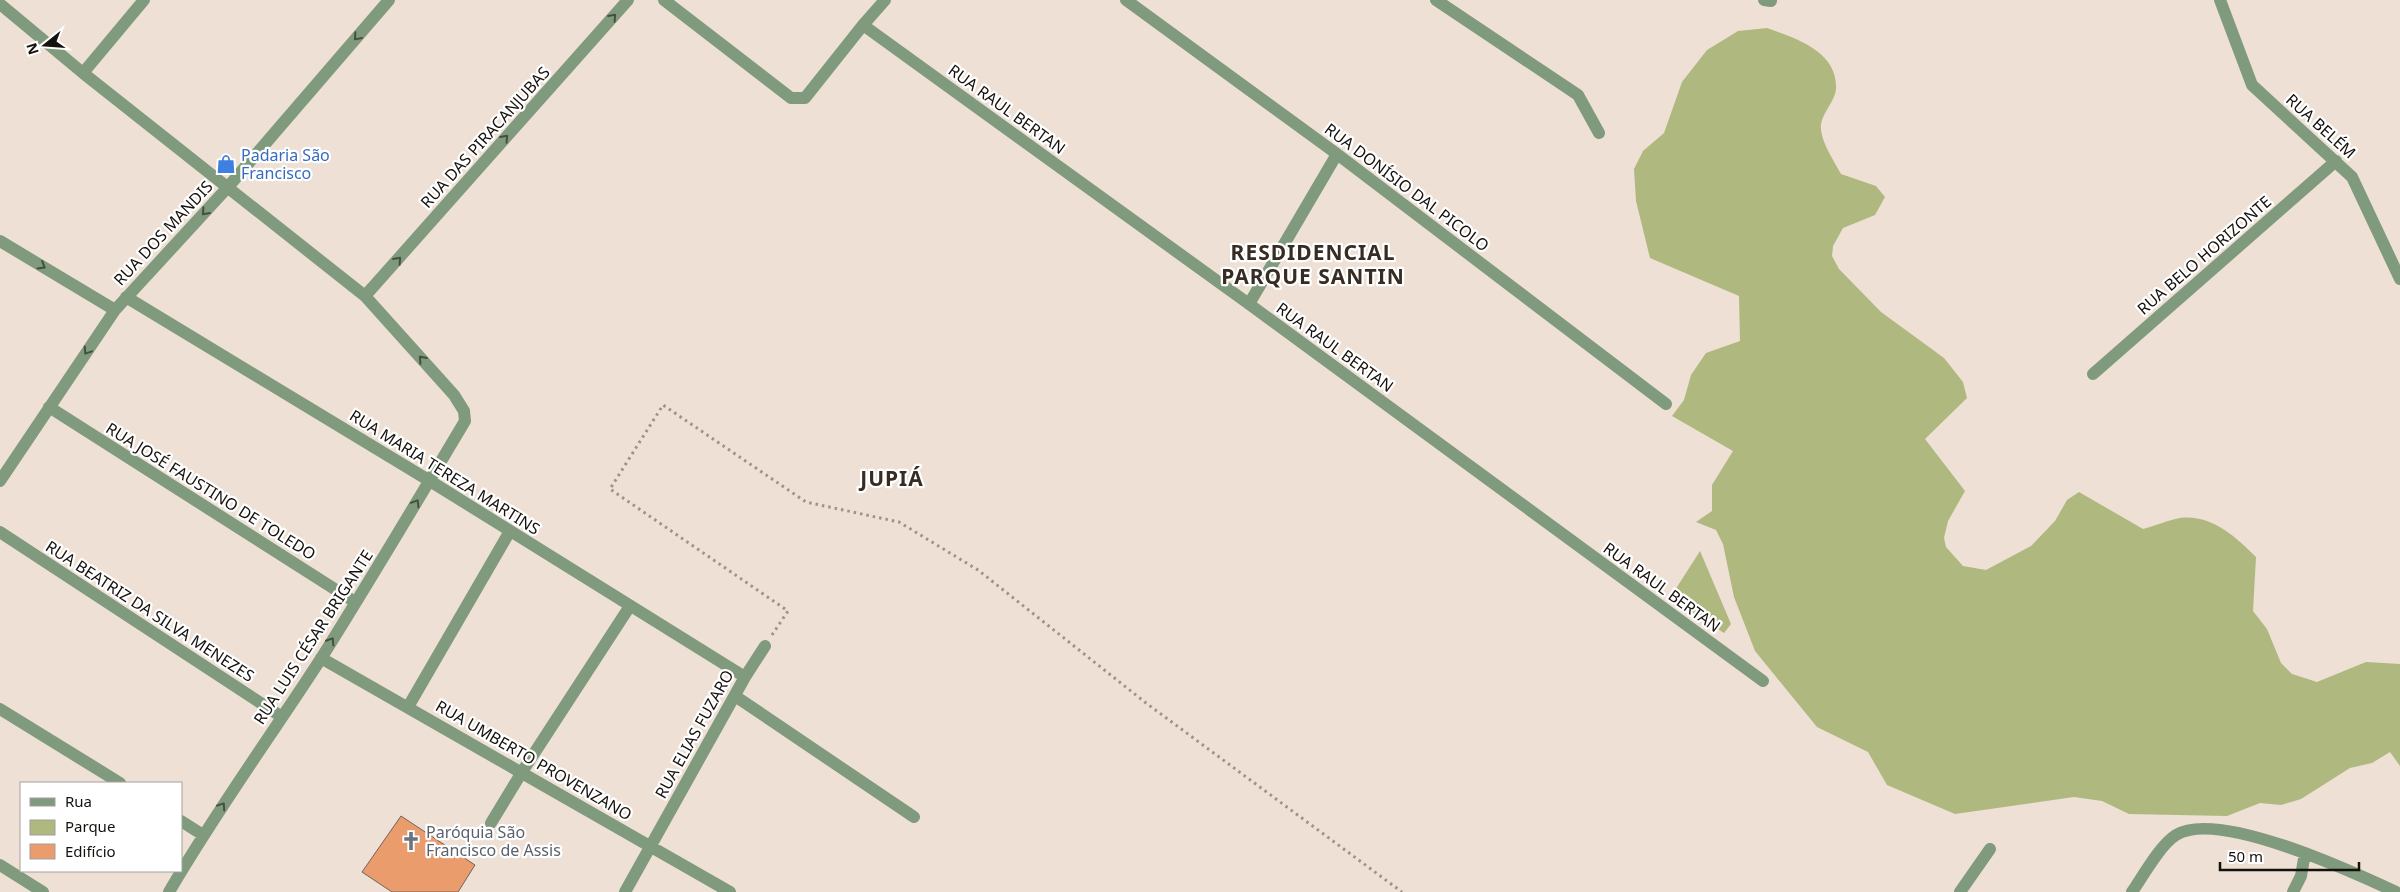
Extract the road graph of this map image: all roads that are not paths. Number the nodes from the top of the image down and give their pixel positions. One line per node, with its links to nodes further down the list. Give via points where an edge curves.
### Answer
1 (144, 0): 11 (street)
2 (389, 0): 15 (street, RUA DOS MANDIS, one-way to 15)
3 (628, 0): 18 (street, RUA DAS PIRACANJUBAS, one-way to 3)
4 (664, 0): 10 (street, via 791,98 805,98)
5 (885, 0): 10 (street)
6 (1126, 0): 13 (street, RUA DONÍSIO DAL PICOLO)
7 (1436, 0): 12 (street, via 1578,95)
8 (2220, 0): 14 (street, RUA BELÉM, via 2252,85)
9 (0, 4): 11 (street)
10 (862, 24): 20 (street, RUA RAUL BERTAN)
11 (82, 73): 15 (street)
12 (1599, 133)
13 (1337, 154): 20 (street); 23 (street, RUA DONÍSIO DAL PICOLO)
14 (2336, 161): 17 (street, RUA BELÉM, via 2352,177); 22 (street, RUA BELO HORIZONTE)
15 (228, 187): 18 (street); 19 (street, RUA DOS MANDIS, one-way to 19)
16 (0, 241): 21 (street, one-way to 21)
17 (2400, 279)
18 (365, 296): 26 (street, RUA LUIS CÉSAR BRIGANTE, one-way to 18, via 465,421 464,411 454,395)
19 (126, 297): 21 (street, RUA DOS MANDIS); 26 (street, RUA MARIA TEREZA MARTINS)
20 (1249, 304): 34 (street, RUA RAUL BERTAN)
21 (115, 310): 24 (street, RUA DOS MANDIS, one-way to 24)
22 (2093, 374)
23 (1666, 404)
24 (49, 407): 25 (street, RUA DOS MANDIS); 29 (street, RUA JOSÉ FAUSTINO DE TOLEDO)
25 (1, 475)
26 (430, 481): 27 (street, RUA MARIA TEREZA MARTINS); 29 (street, RUA LUIS CÉSAR BRIGANTE, one-way to 26)
27 (510, 531): 30 (street, RUA MARIA TEREZA MARTINS); 36 (street)
28 (0, 532): 38 (street, RUA BEATRIZ DA SILVA MENEZES)
29 (355, 602): 32 (street, RUA LUIS CÉSAR BRIGANTE, one-way to 29)
30 (630, 606): 33 (street, RUA MARIA TEREZA MARTINS); 39 (street)
31 (765, 646): 33 (street, RUA ELIAS FUZARO)
32 (321, 658): 36 (street, RUA UMBERTO PROVENZANO); 38 (street, RUA LUIS CÉSAR BRIGANTE)
33 (744, 677): 35 (street, RUA ELIAS FUZARO)
34 (1763, 681)
35 (735, 696): 41 (street); 45 (street, RUA ELIAS FUZARO)
36 (408, 707): 39 (street, RUA UMBERTO PROVENZANO)
37 (0, 709): 40 (street)
38 (282, 717): 44 (street, RUA LUIS CÉSAR BRIGANTE, one-way to 38)
39 (522, 772): 43 (street); 45 (street, RUA UMBERTO PROVENZANO)
40 (118, 782)
41 (914, 817)
42 (182, 822): 44 (street)
43 (492, 823)
44 (203, 834): 49 (street, RUA LUIS CÉSAR BRIGANTE)
45 (650, 845): 53 (street, RUA ELIAS FUZARO); 54 (street, RUA UMBERTO PROVENZANO)
46 (1990, 849): 55 (street)
47 (2305, 853): 56 (street, via 2240,833 2189,830 2167,842); 57 (street, via 2301,876); 58 (street)
48 (0, 865): 51 (street)
49 (182, 870)
50 (181, 872): 52 (street, RUA LUIS CÉSAR BRIGANTE)
51 (42, 892)
52 (169, 892)
53 (625, 892)
54 (730, 892)
55 (1960, 892)
56 (2132, 892)
57 (2292, 892)
58 (2396, 892)

